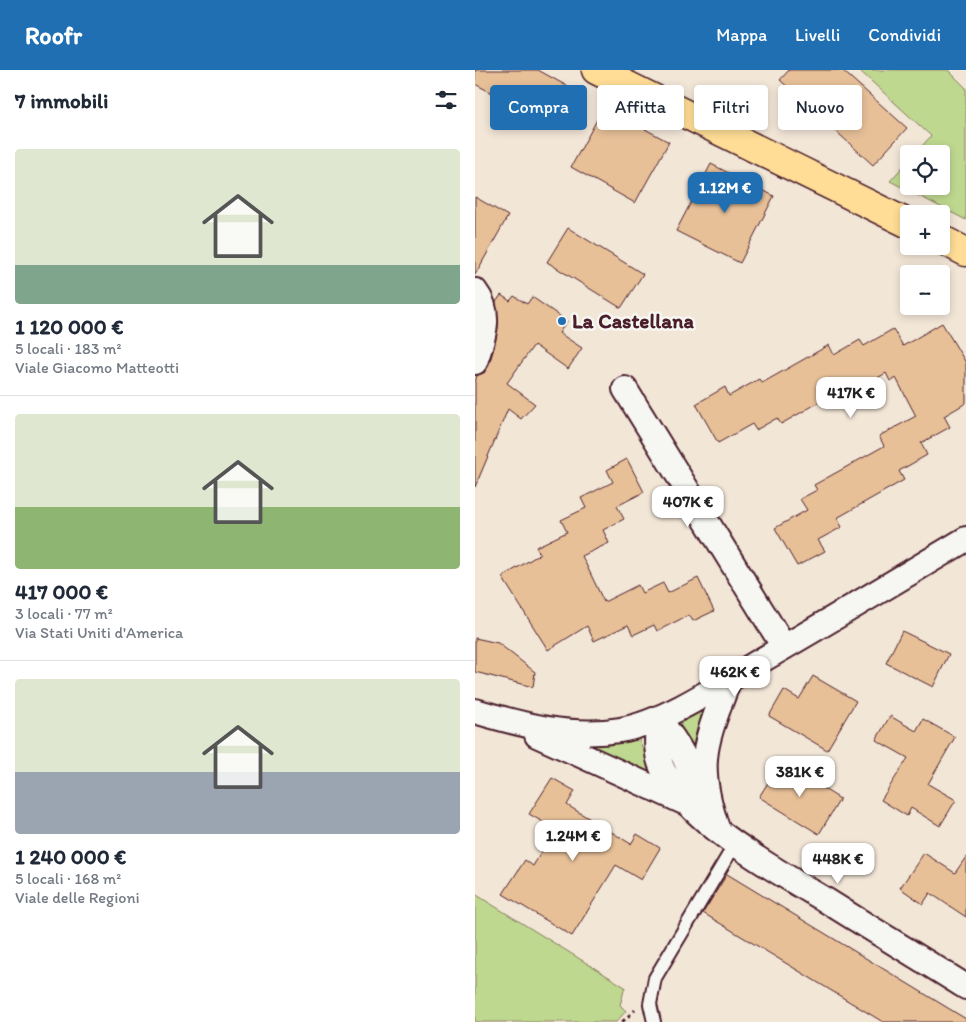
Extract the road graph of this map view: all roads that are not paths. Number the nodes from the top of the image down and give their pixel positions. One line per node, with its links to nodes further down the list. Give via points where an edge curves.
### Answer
1 (596, 70): 2 (main road)
2 (900, 220)
3 (950, 244): 4 (main road)
4 (966, 252)
5 (479, 298): 6 (street, via 485,325)
6 (475, 362)
7 (625, 388): 9 (street)
8 (966, 539): 9 (street)
9 (784, 647): 10 (street)
10 (729, 680): 12 (street); 14 (street, via 710,732 704,761 706,795)
11 (483, 714): 12 (street, via 557,731 589,732 621,730); 13 (street, via 597,761)
12 (658, 718): 13 (street, via 688,765 693,790)
13 (692, 806): 14 (street)
14 (717, 829): 15 (street)
15 (735, 844): 16 (street); 17 (lane, via 655,978 650,1004)
16 (966, 987)
17 (654, 1022)

